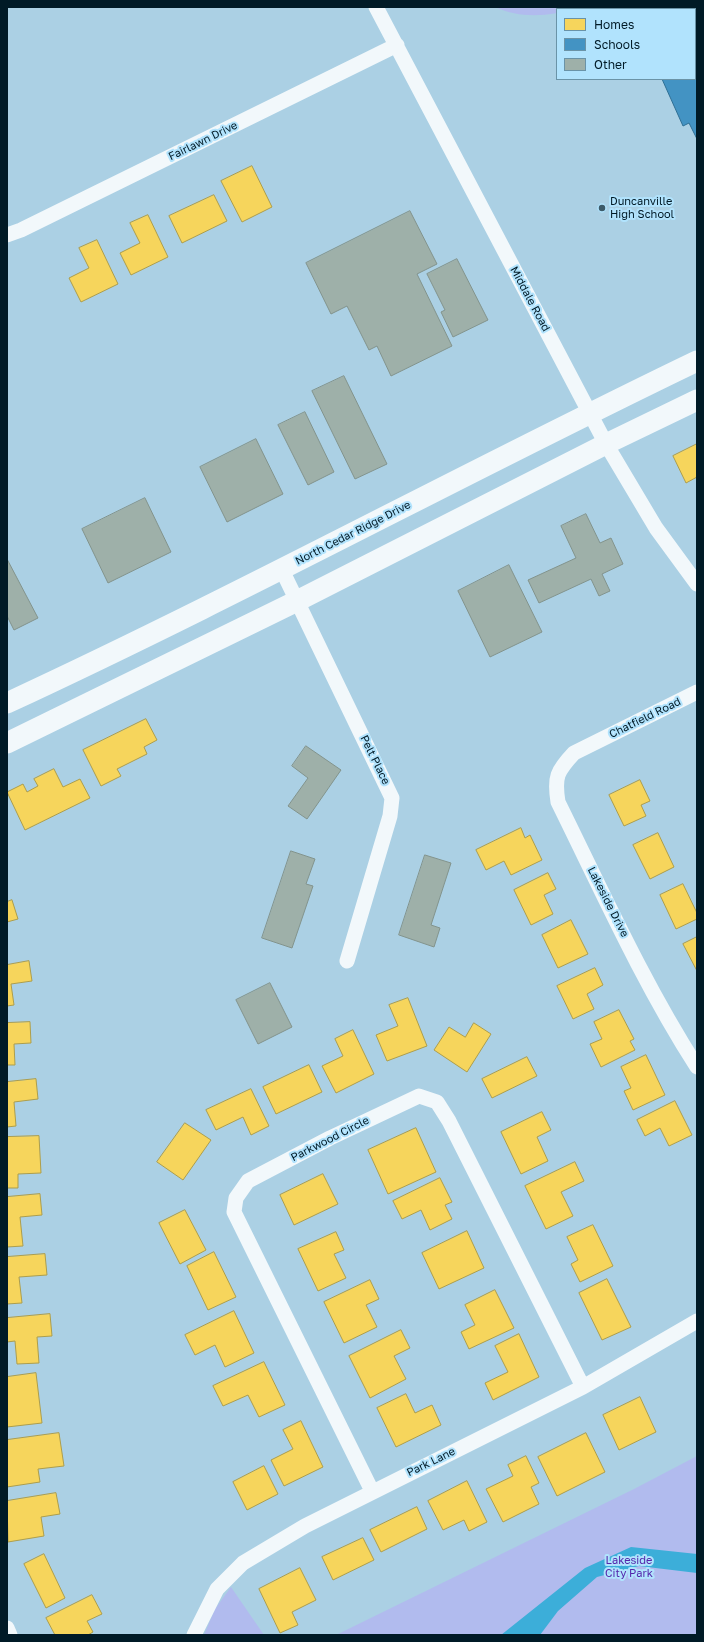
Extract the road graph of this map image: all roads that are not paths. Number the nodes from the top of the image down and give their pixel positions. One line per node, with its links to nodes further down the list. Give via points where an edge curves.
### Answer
1 (376, 7): 2 (street, Middale Road)
2 (397, 45): 3 (street, Fairlawn Drive); 6 (street, Middale Road)
3 (7, 235)
4 (697, 361): 6 (main road, North Cedar Ridge Drive)
5 (697, 400): 7 (main road)
6 (589, 412): 7 (street, Middale Road); 8 (main road, North Cedar Ridge Drive)
7 (606, 444): 9 (street, Middale Road, via 656,528); 10 (main road)
8 (282, 570): 10 (street, Pelt Place); 12 (main road, North Cedar Ridge Drive)
9 (697, 584)
10 (297, 601): 13 (main road); 15 (street, Pelt Place, via 392,798 390,816)
11 (697, 692): 14 (street, Chatfield Road)
12 (7, 703)
13 (7, 743)
14 (592, 744): 16 (street, Lakeside Drive, via 574,753 560,767 556,786 558,802 657,1000)
15 (347, 962)
16 (697, 1067)
17 (697, 1321): 18 (street, Park Lane)
18 (583, 1387): 19 (street, Park Lane); 19 (street, Parkwood Circle, via 449,1121 436,1102 419,1096 330,1138 248,1181 236,1198 234,1212)
19 (372, 1491): 22 (street, Park Lane, via 305,1526 243,1563 217,1589)
20 (7, 1628): 21 (street)
21 (10, 1635)
22 (194, 1635)

